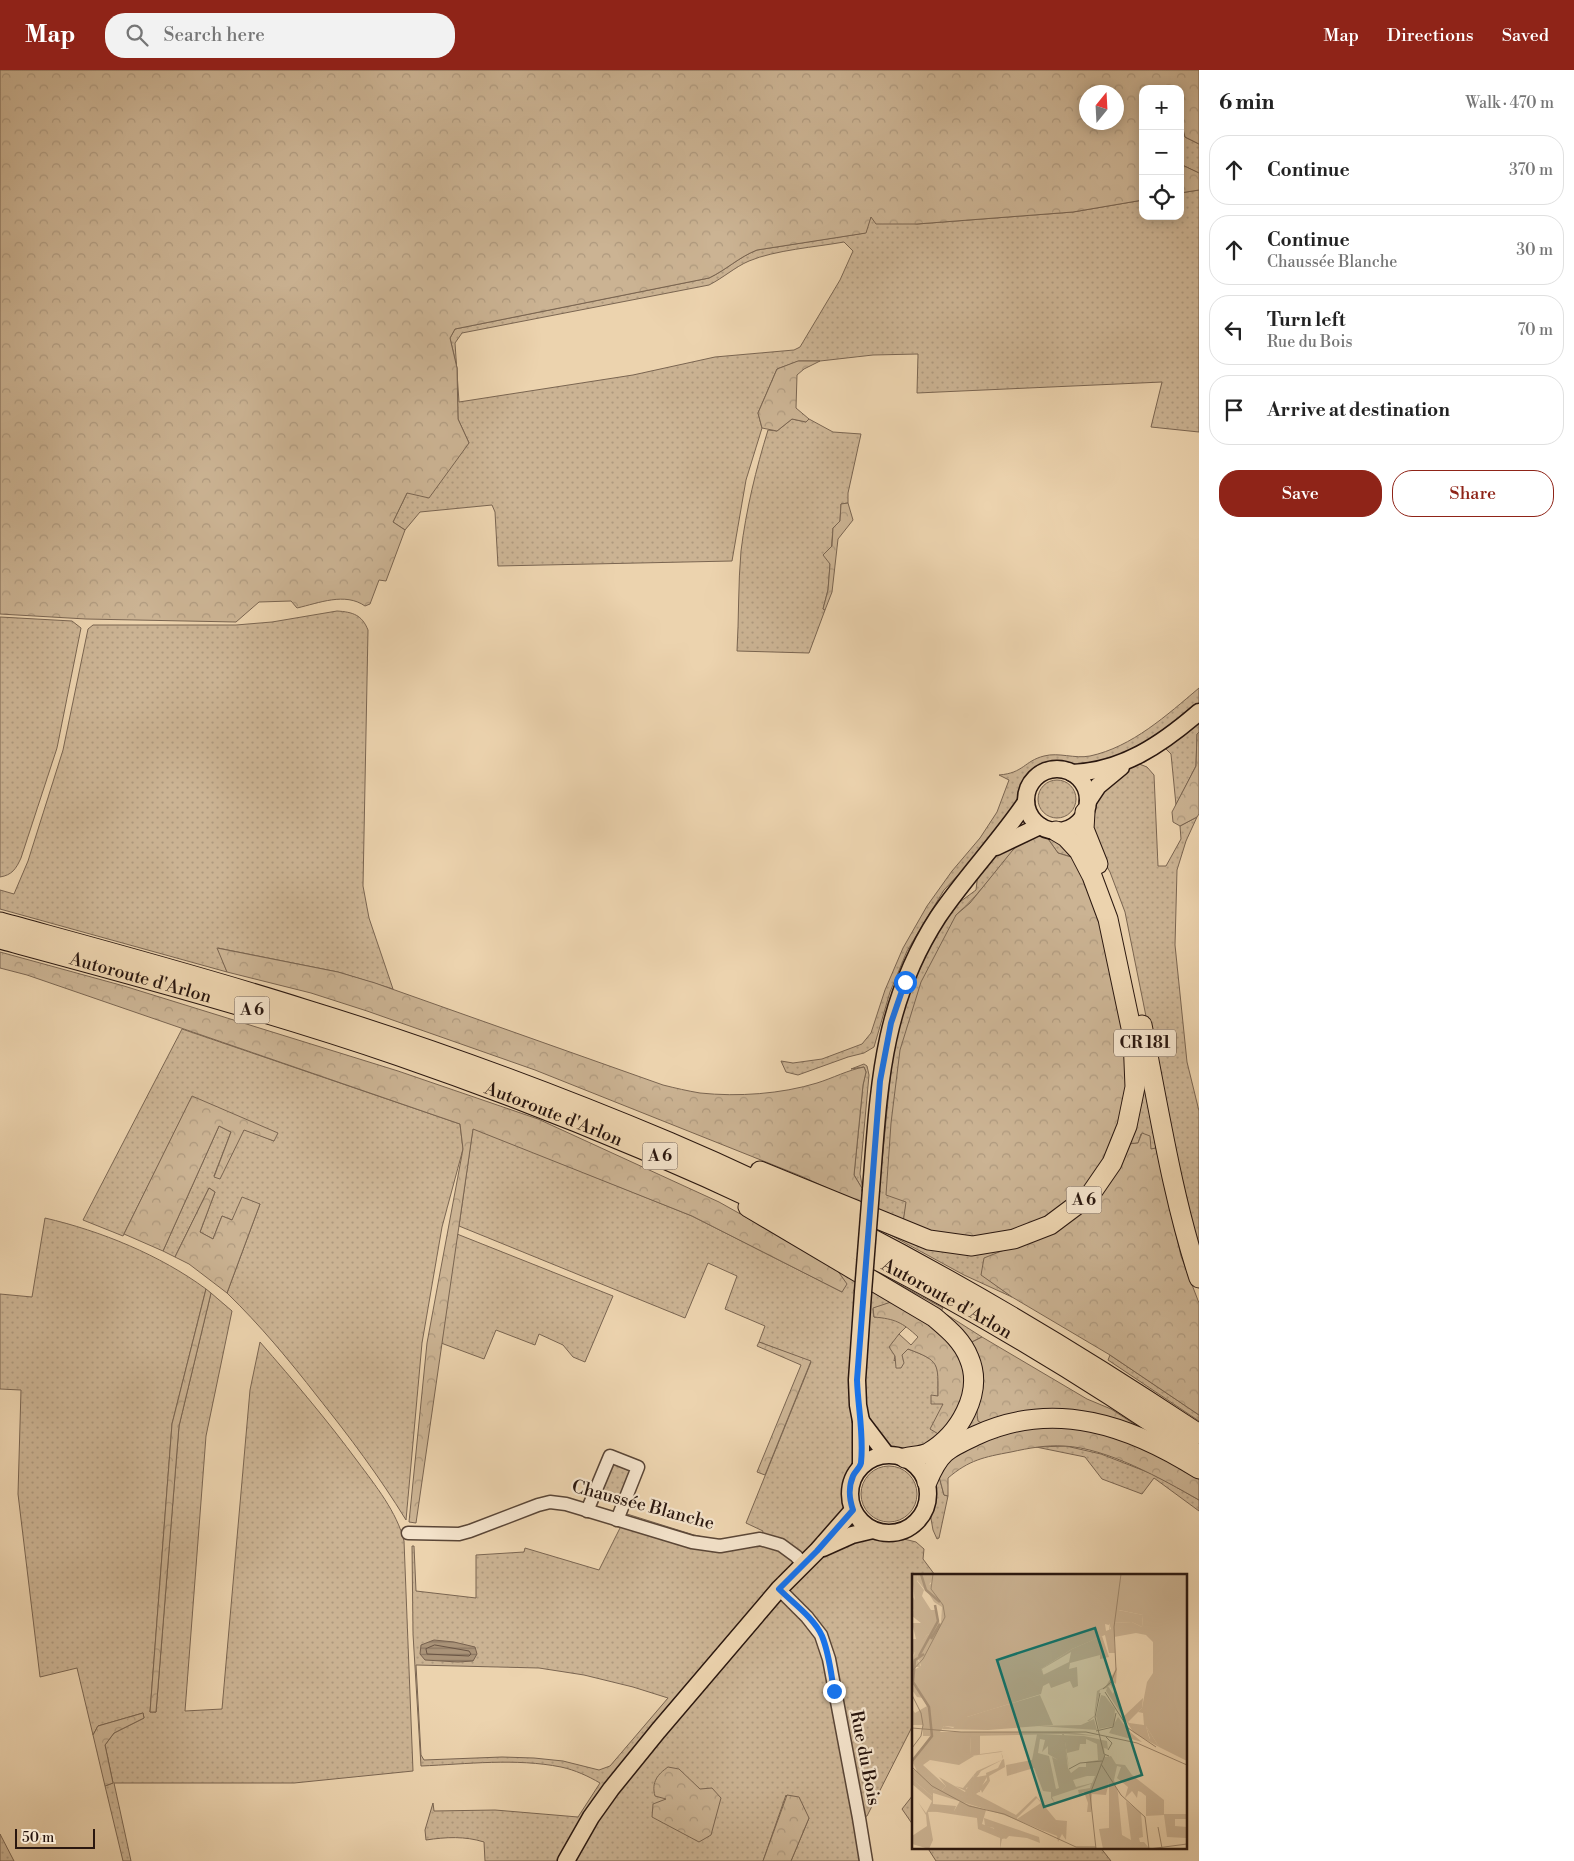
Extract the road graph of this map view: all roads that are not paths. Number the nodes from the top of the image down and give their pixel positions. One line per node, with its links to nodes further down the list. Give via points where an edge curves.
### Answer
1 (1199, 712): 2 (main road)
2 (1128, 760): 3 (main road, via 1093,772); 5 (main road, via 1098,786)
3 (1072, 773): 4 (main road, via 1054,769 1037,776 1030,784); 5 (main road, via 1084,785)
4 (1026, 802): 6 (main road, via 1033,819); 7 (main road)
5 (1087, 806): 6 (main road, via 1074,826); 12 (highway, CR 181, via 1084,829 1118,914 1175,1186)
6 (1048, 828): 7 (main road); 10 (highway, A 6, via 1066,837 1079,851 1092,876 1108,919 1133,1037 1135,1087 1127,1126 1112,1163 1090,1195 1050,1225 1014,1239 972,1246 928,1240 711,1150)
7 (992, 850): 13 (main road, bridge, via 955,893 919,951 900,995 886,1042 880,1081 857,1380)
8 (0, 922): 10 (highway, Autoroute d'Arlon / A 6, via 304,1008 554,1096)
9 (0, 939): 11 (highway, Autoroute d'Arlon / A 6, via 298,1023 397,1055 578,1122)
10 (669, 1142): 14 (highway, Autoroute d'Arlon / A 6, via 826,1215 927,1268 1083,1359)
11 (733, 1188): 16 (highway, Autoroute d'Arlon / A 6, via 883,1263 995,1324 1082,1376); 17 (highway, via 750,1209 934,1317 958,1338 974,1372 968,1409 949,1435 927,1453)
12 (1199, 1278)
13 (861, 1421): 15 (main road); 18 (main road)
14 (1199, 1434)
15 (886, 1454): 17 (main road); 18 (main road)
16 (1199, 1455)
17 (906, 1458): 20 (main road, via 922,1472)
18 (861, 1465): 21 (main road, via 850,1486 849,1499)
19 (1199, 1469): 20 (highway, via 1145,1438 1109,1426 1072,1418 1036,1419 1011,1422 954,1446 941,1455)
20 (927, 1482): 24 (main road, via 927,1505 914,1524 895,1533)
21 (853, 1510): 24 (main road, via 858,1519); 26 (main road)
22 (587, 1511): 23 (street, Chaussée Blanche); 23 (street, via 610,1456 638,1468); 25 (street, Chaussée Blanche, via 550,1502 470,1531)
23 (617, 1520): 27 (street, Chaussée Blanche, via 692,1542 720,1546 760,1539 781,1545)
24 (874, 1530): 26 (main road, via 852,1535)
25 (408, 1533)
26 (817, 1551): 27 (main road)
27 (804, 1565): 28 (main road)
28 (779, 1589): 29 (main road, via 611,1789); 30 (street, Rue du Bois, via 822,1635)
29 (566, 1861)
30 (866, 1861)

